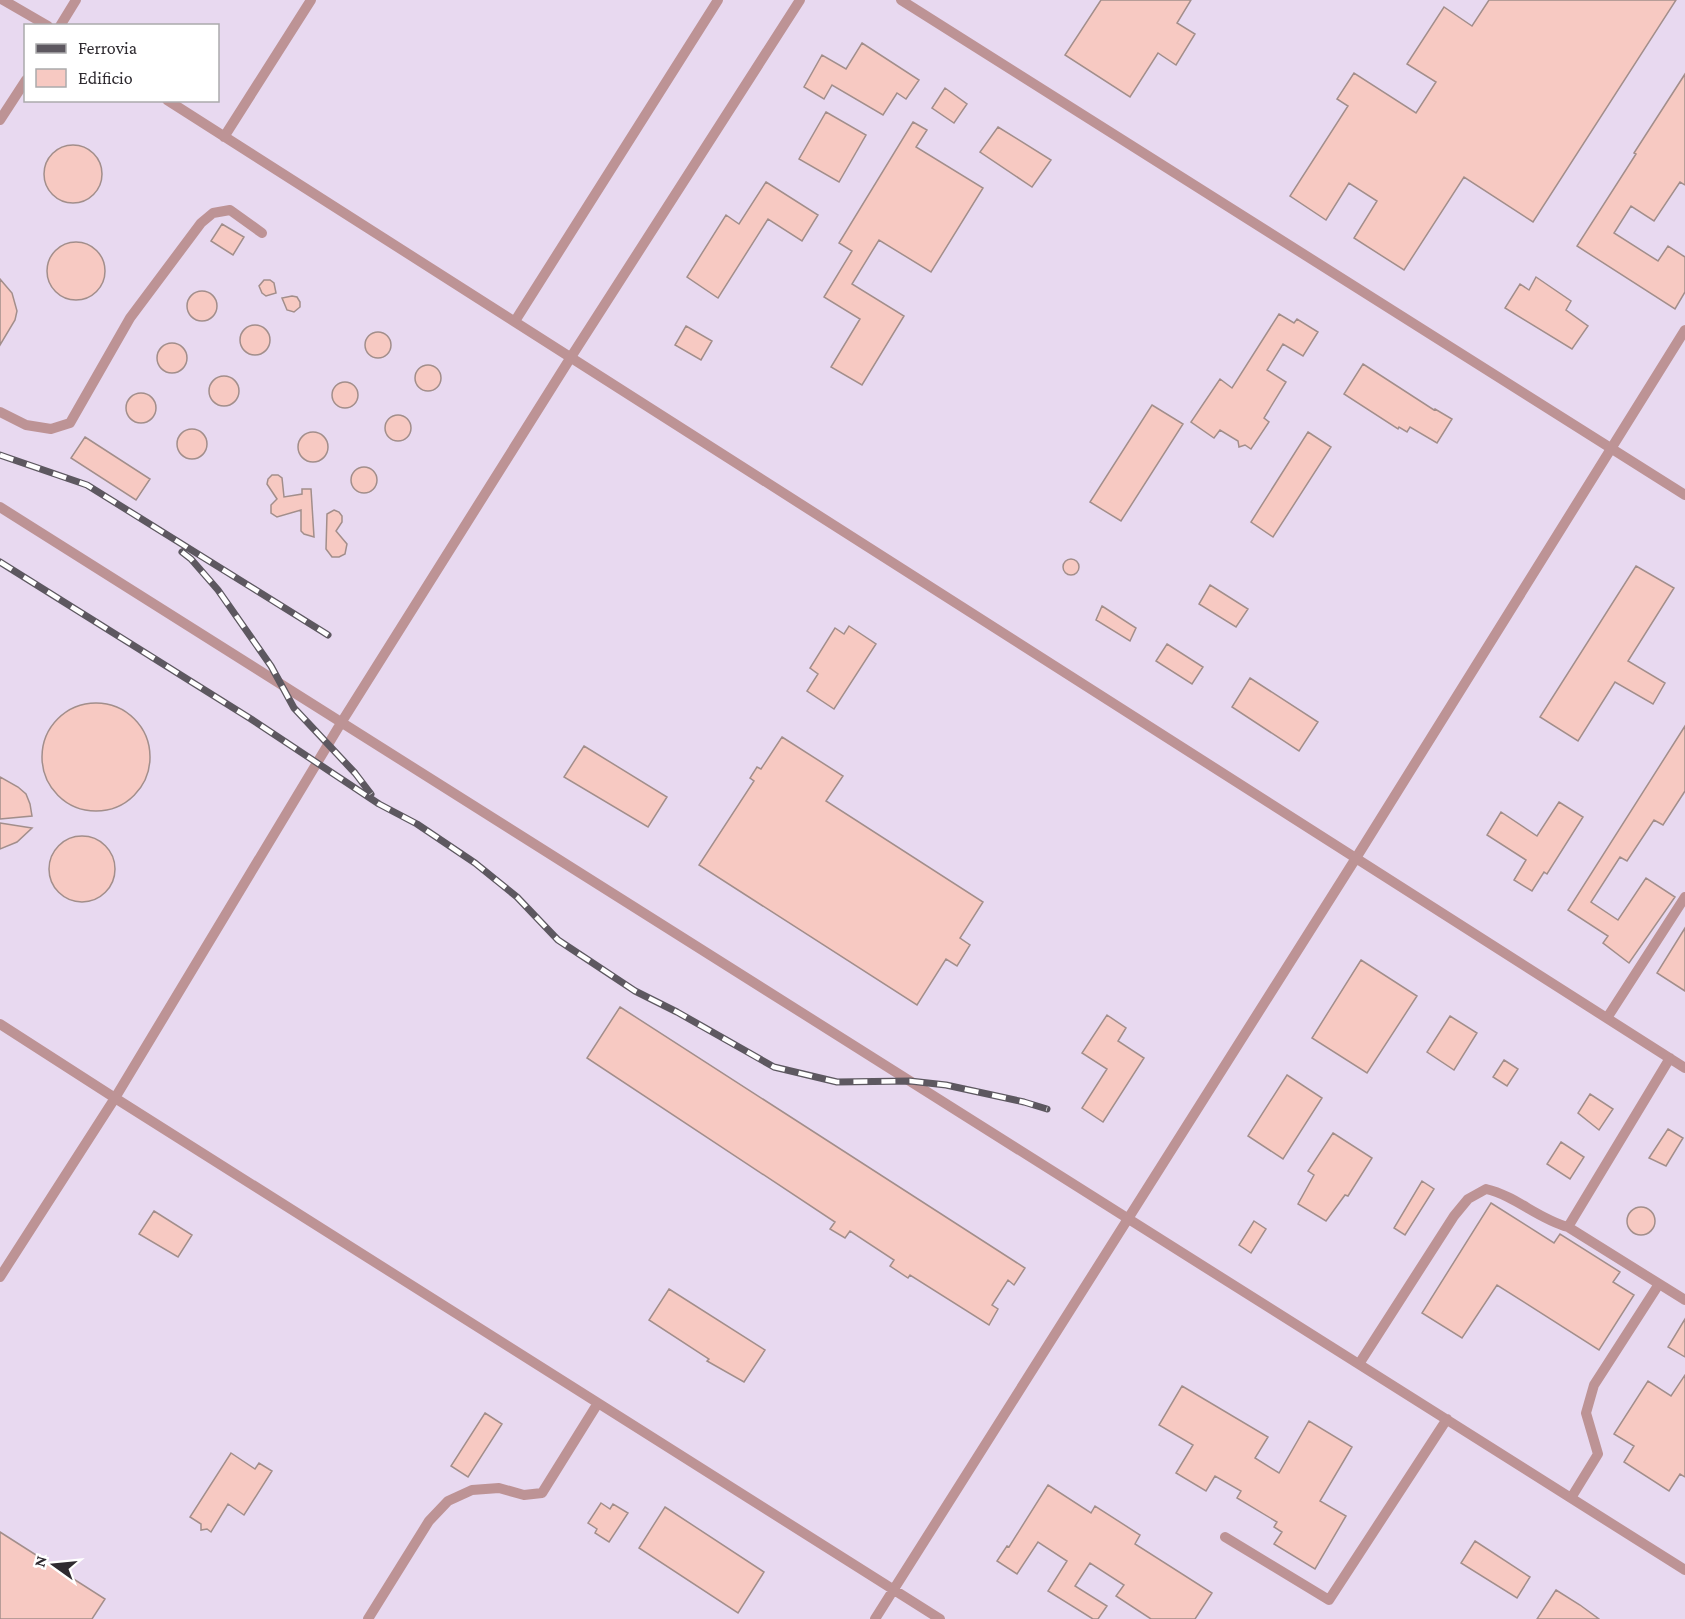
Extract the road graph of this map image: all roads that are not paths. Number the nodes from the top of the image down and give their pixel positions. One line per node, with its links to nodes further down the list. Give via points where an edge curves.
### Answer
1 (3, 0): 7 (lane)
2 (76, 0): 8 (lane)
3 (311, 0): 12 (lane)
4 (718, 0): 14 (lane)
5 (800, 0): 16 (lane)
6 (901, 0): 18 (lane)
7 (45, 24)
8 (61, 24)
9 (24, 83): 11 (lane)
10 (170, 102): 12 (lane)
11 (0, 120)
12 (224, 137): 14 (lane)
13 (262, 233): 17 (lane, via 231,210 213,213 201,223 130,318 70,423 51,429 26,425)
14 (514, 321): 16 (lane)
15 (1685, 330): 18 (lane)
16 (571, 357): 21 (lane); 22 (lane)
17 (0, 412)
18 (1611, 448): 19 (lane); 22 (lane)
19 (1685, 495)
20 (0, 507): 21 (lane)
21 (341, 723): 28 (lane); 29 (lane)
22 (1356, 858): 24 (lane); 29 (lane)
23 (1685, 897): 24 (lane)
24 (1607, 1018): 26 (lane)
25 (0, 1024): 28 (lane)
26 (1670, 1058): 27 (lane); 30 (lane)
27 (1685, 1068)
28 (115, 1098): 31 (lane); 35 (lane)
29 (1128, 1219): 34 (lane); 40 (lane)
30 (1568, 1227): 32 (lane); 34 (lane, via 1553,1223 1502,1193 1486,1189 1468,1199)
31 (0, 1277)
32 (1659, 1284): 33 (lane); 37 (lane, via 1594,1385 1586,1413 1598,1454)
33 (1685, 1300)
34 (1359, 1364): 36 (lane)
35 (598, 1404): 40 (lane); 41 (lane, via 542,1493 524,1495 499,1488 472,1491 448,1501 429,1521)
36 (1447, 1419): 37 (lane); 38 (lane, via 1329,1600)
37 (1571, 1498): 39 (lane)
38 (1225, 1536)
39 (1685, 1570)
40 (893, 1590): 42 (lane); 43 (lane)
41 (368, 1619)
42 (875, 1619)
43 (940, 1619)

